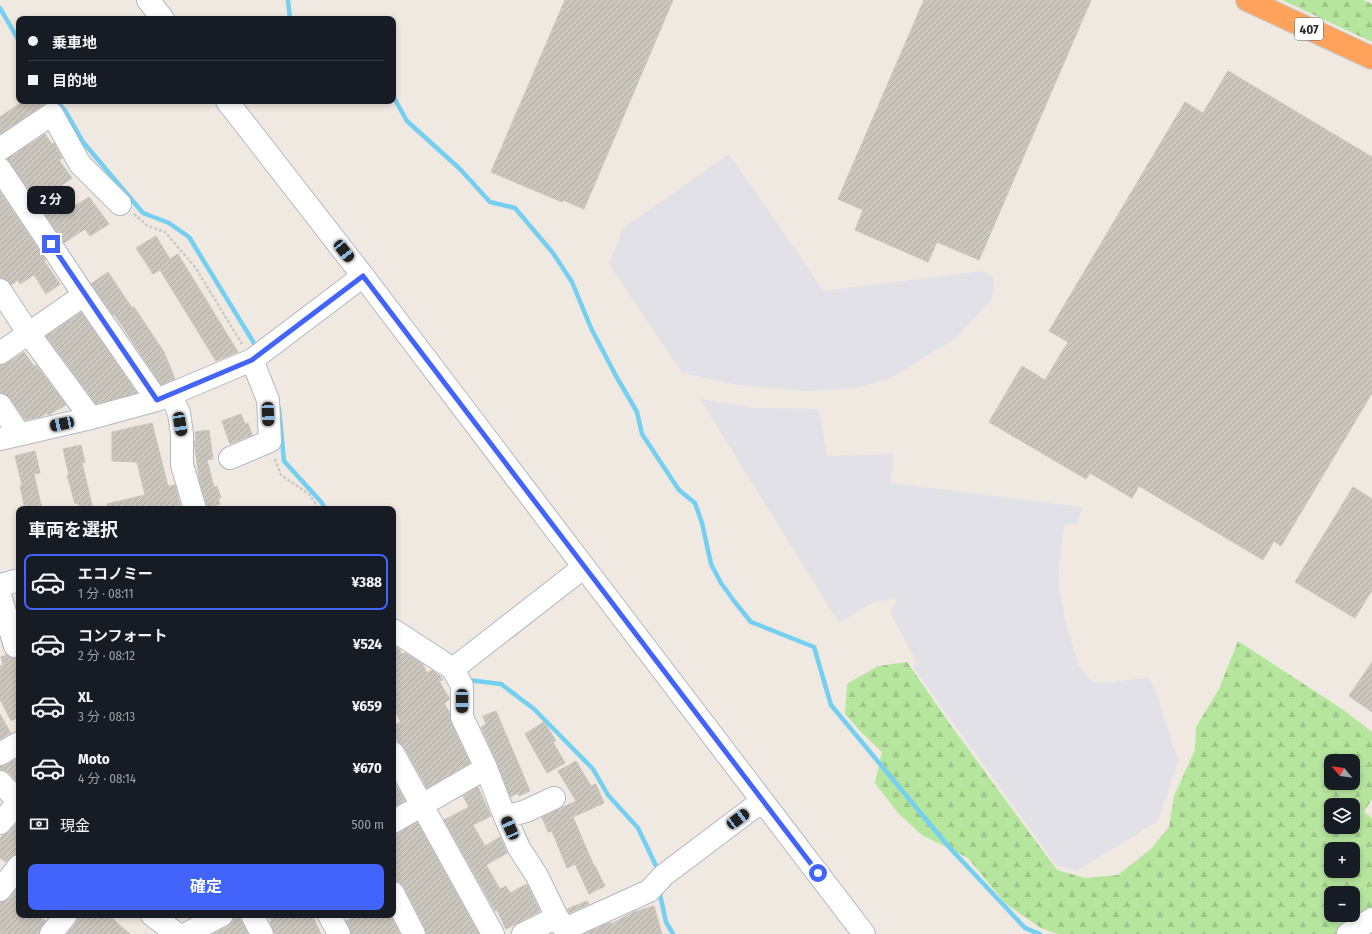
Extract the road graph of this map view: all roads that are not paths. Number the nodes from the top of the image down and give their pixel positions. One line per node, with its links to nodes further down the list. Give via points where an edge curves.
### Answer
1 (148, 0): 3 (street)
2 (1246, 0): 4 (highway, 407)
3 (161, 16)
4 (1372, 58)
5 (229, 104): 9 (street)
6 (0, 149): 8 (street, via 52,114 80,164)
7 (0, 169): 11 (street)
8 (120, 204)
9 (363, 276): 14 (street); 21 (street)
10 (0, 290): 12 (street)
11 (84, 295): 12 (street); 15 (street)
12 (29, 334): 13 (street); 17 (street)
13 (0, 353)
14 (252, 360): 15 (street); 19 (street, via 268,400 270,442)
15 (164, 398): 17 (street); 20 (street, via 179,413 182,465)
16 (0, 405): 18 (street)
17 (91, 418): 18 (street)
18 (9, 436)
19 (230, 458)
20 (194, 506)
21 (584, 567): 27 (street); 35 (street)
22 (16, 581): 23 (street, via 0,585)
23 (0, 588)
24 (0, 595): 26 (street)
25 (398, 640): 27 (street)
26 (11, 647)
27 (453, 669): 31 (street, via 462,686 462,716)
28 (16, 745): 29 (street)
29 (0, 754)
30 (396, 758): 37 (street)
31 (486, 768): 37 (street); 38 (street)
32 (0, 782): 34 (street)
33 (554, 798): 38 (street)
34 (16, 799)
35 (762, 801): 51 (street, via 664,875 649,891); 60 (street)
36 (16, 805): 40 (street)
37 (422, 805): 39 (street); 58 (street)
38 (506, 817): 51 (street, via 519,848)
39 (396, 820)
40 (0, 822)
41 (16, 870): 42 (street)
42 (0, 890)
43 (396, 899): 57 (street)
44 (64, 918): 52 (street)
45 (156, 918): 53 (street)
46 (176, 918): 54 (street)
47 (216, 918): 54 (street)
48 (254, 918): 55 (street)
49 (331, 918): 56 (street)
50 (1372, 918): 61 (street)
51 (564, 927): 59 (street)
52 (51, 934)
53 (177, 934)
54 (185, 934)
55 (262, 934)
56 (339, 934)
57 (414, 934)
58 (493, 934)
59 (523, 934)
60 (864, 934)
61 (1348, 934)

